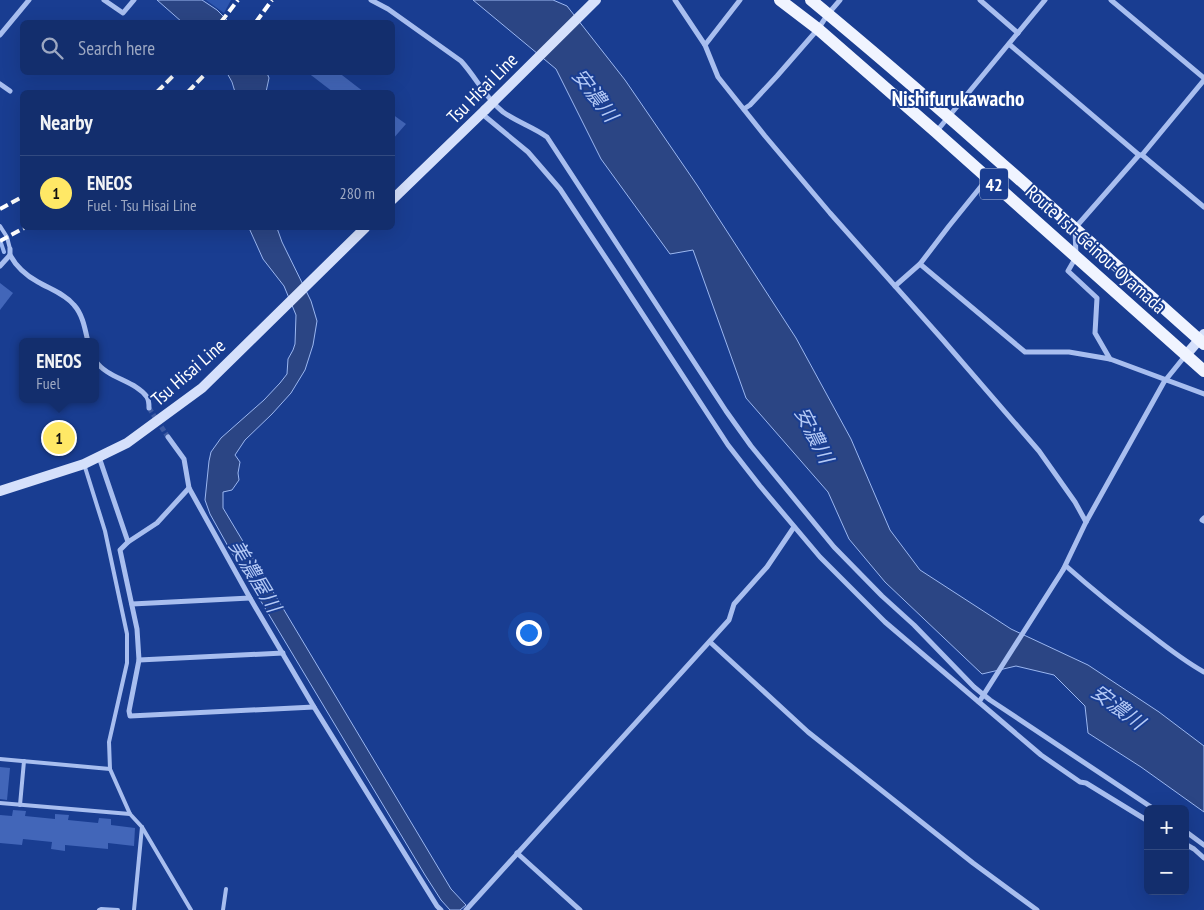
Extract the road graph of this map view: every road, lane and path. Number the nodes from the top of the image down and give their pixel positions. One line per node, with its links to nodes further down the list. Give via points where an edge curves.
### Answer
1 (29, 0): 17 (street)
2 (104, 0): 3 (street, via 123,13)
3 (134, 0)
4 (371, 0): 70 (street, via 461,61 483,92 502,111 547,137 726,411 834,547 974,687)
5 (596, 0): 24 (main road, Tsu Hisai Line, bridge)
6 (675, 0): 19 (street)
7 (740, 0): 19 (street)
8 (780, 0): 15 (main road, Route Tsu-Geinou-Oyamada / 42)
9 (811, 0): 14 (main road, Route Tsu-Geinou-Oyamada / 42)
10 (840, 0): 14 (street)
11 (980, 0): 16 (street)
12 (1045, 0): 16 (street)
13 (1111, 0): 20 (street)
14 (828, 14): 15 (street); 25 (main road, Route Tsu-Geinou-Oyamada / 42)
15 (818, 30): 23 (street); 26 (main road, Route Tsu-Geinou-Oyamada / 42)
16 (1018, 33): 18 (street)
17 (0, 36)
18 (1009, 44): 25 (street); 27 (street)
19 (705, 45): 23 (street, via 718,77)
20 (1204, 79): 27 (street)
21 (0, 84): 22 (street)
22 (10, 91)
23 (744, 109): 38 (street)
24 (483, 112): 29 (main road, Tsu Hisai Line); 54 (street, via 528,152 560,189 728,445)
25 (948, 117): 26 (street); 32 (main road, Route Tsu-Geinou-Oyamada / 42)
26 (936, 132): 28 (main road, Route Tsu-Geinou-Oyamada / 42)
27 (1141, 155): 30 (street); 32 (street)
28 (988, 178): 35 (main road, Route Tsu-Geinou-Oyamada / 42); 36 (street)
29 (395, 197)
30 (1204, 207)
31 (0, 226): 34 (lane, via 7,237)
32 (1074, 228): 35 (street); 40 (main road, Route Tsu-Geinou-Oyamada / 42)
33 (363, 230): 49 (main road, Tsu Hisai Line, via 202,388 127,443)
34 (10, 252): 37 (street); 39 (street, via 13,261 25,273 75,306)
35 (1076, 257): 41 (main road, Route Tsu-Geinou-Oyamada / 42); 42 (street, via 1068,271 1097,298 1095,333)
36 (920, 264): 38 (street); 42 (street, via 1024,352 1068,352)
37 (0, 266)
38 (895, 286): 53 (street, via 1039,451)
39 (87, 338)
40 (1202, 339): 41 (main road)
41 (1186, 355): 44 (main road, Route Tsu-Geinou-Oyamada / 42); 45 (street)
42 (1110, 359): 45 (street)
43 (99, 366): 47 (street, via 142,392 148,398)
44 (1204, 371)
45 (1166, 380): 46 (street); 53 (street)
46 (1204, 394)
47 (149, 408)
48 (168, 437): 51 (street, via 184,459)
49 (99, 458): 50 (main road, Tsu Hisai Line); 55 (street)
50 (84, 464): 52 (main road, Tsu Hisai Line); 67 (lane, via 105,531 127,634 127,663 109,742)
51 (188, 488): 55 (street, via 157,523); 57 (street)
52 (0, 491)
53 (1086, 522): 56 (street)
54 (794, 527): 59 (street, via 767,566 734,604 729,620); 63 (street, via 885,622)
55 (128, 542): 58 (street, via 120,550)
56 (1065, 568): 62 (street, via 1166,647); 63 (street, bridge)
57 (250, 598): 58 (street); 60 (street)
58 (132, 604): 61 (street)
59 (710, 642): 77 (street); 88 (street, via 808,732)
60 (282, 653): 61 (street); 64 (street)
61 (139, 660): 64 (street, via 130,716)
62 (1204, 672)
63 (979, 702): 72 (street, via 1041,755 1080,782)
64 (314, 707): 85 (street)
65 (0, 759): 66 (lane)
66 (24, 761): 67 (lane); 69 (lane)
67 (110, 769): 71 (lane)
68 (0, 803): 69 (lane)
69 (20, 805): 71 (lane)
70 (1148, 805)
71 (130, 814): 73 (lane)
72 (1144, 819)
73 (142, 827): 82 (lane); 83 (lane)
74 (1189, 834): 75 (street)
75 (1204, 845)
76 (1189, 846): 78 (street)
77 (518, 853): 86 (street); 87 (street)
78 (1204, 858)
79 (226, 889): 84 (lane)
80 (99, 910): 81 (lane)
81 (118, 910)
82 (134, 910)
83 (191, 910)
84 (224, 910)
85 (441, 910)
86 (466, 910)
87 (580, 910)
88 (1037, 910)

